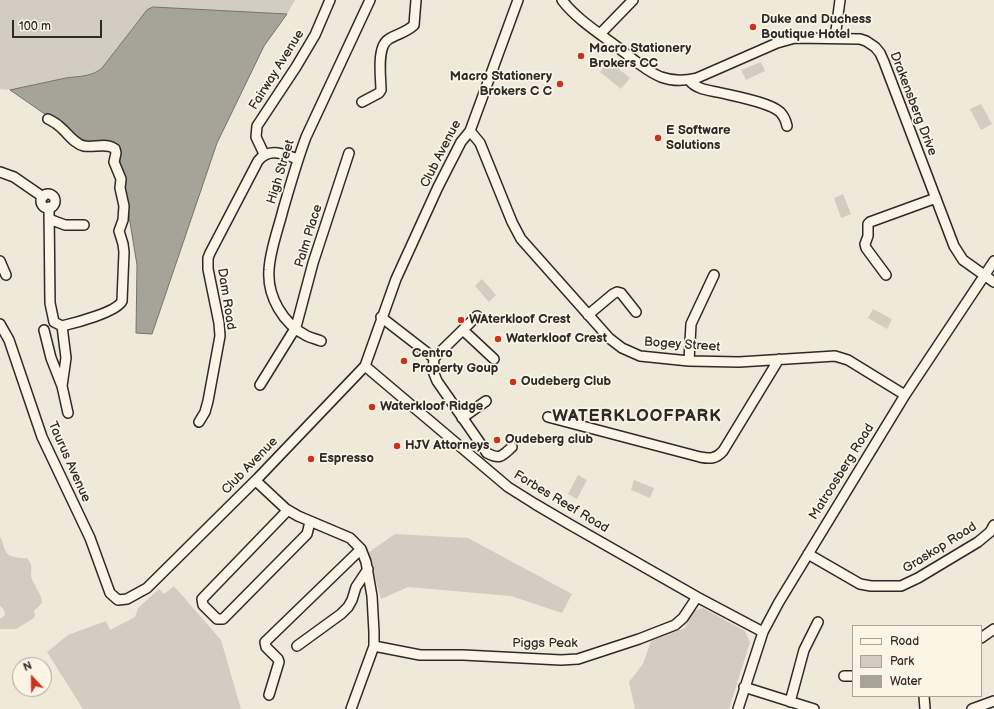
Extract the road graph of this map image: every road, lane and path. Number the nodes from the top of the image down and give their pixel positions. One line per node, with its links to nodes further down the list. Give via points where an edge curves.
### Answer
1 (330, 0): 16 (street, Fairway Avenue, via 315,35 258,126 256,137)
2 (370, 0): 17 (street, High Street)
3 (416, 0): 11 (street, via 414,25 385,42 380,75 381,90)
4 (518, 0): 14 (street, Club Avenue)
5 (562, 0): 8 (street, Drakensberg Drive)
6 (633, 0): 8 (street)
7 (840, 0): 9 (street)
8 (600, 34): 10 (street, Drakensberg Drive, via 655,74 671,79)
9 (835, 38): 10 (street, Drakensberg Drive, via 786,40); 19 (street, Drakensberg Drive, via 860,39 871,44 880,53)
10 (689, 80): 13 (street, via 698,88 774,108 781,113)
11 (362, 102)
12 (48, 119): 34 (street, via 84,146 108,145 115,149 114,166 121,179 124,206 119,231 124,252 120,305)
13 (787, 126)
14 (470, 131): 30 (street, Bogey Street, via 482,147 516,232); 32 (street, Club Avenue, via 461,142 438,187 396,279)
15 (349, 153): 35 (street, Palm Place, via 313,263)
16 (264, 154): 17 (street, via 274,153); 51 (street, Dam Road, via 208,258 220,336 208,401)
17 (298, 159): 35 (street, High Street, via 274,245 269,274 276,303 287,320)
18 (0, 172): 20 (street, via 14,177 43,197 42,203 49,207)
19 (936, 198): 26 (street, via 868,224 866,248); 27 (street, Drakensberg Drive, via 958,254)
20 (49, 219): 21 (street, via 65,225); 34 (street, via 50,303 54,322)
21 (84, 225)
22 (0, 261): 24 (street)
23 (994, 261): 27 (street, Matroosberg Road)
24 (6, 275)
25 (714, 275): 42 (street, via 691,324)
26 (886, 275)
27 (985, 276): 28 (street, Drakensberg Drive); 46 (street, Matroosberg Road)
28 (994, 282)
29 (636, 312): 30 (street, via 621,293 617,292)
30 (588, 315): 42 (street, Bogey Street, via 609,338 630,352 654,358)
31 (477, 316): 37 (street)
32 (382, 317): 39 (street); 43 (street, Club Avenue)
33 (0, 324): 60 (street, Taurus Avenue, via 9,340 42,437 90,538)
34 (62, 326): 45 (street, via 66,358)
35 (296, 328): 38 (street, High Street); 44 (street, Palm Place)
36 (44, 330): 45 (street)
37 (464, 331): 39 (street); 40 (street)
38 (321, 341)
39 (434, 358): 50 (street, via 433,373)
40 (494, 359)
41 (779, 359): 42 (street, Bogey Street, via 739,362); 46 (street, Bogey Street, via 841,357); 49 (street, via 724,451 714,458 700,457)
42 (689, 361)
43 (365, 366): 53 (street, Club Avenue); 61 (street, Forbes Reef Road, via 508,486 534,504)
44 (260, 385)
45 (62, 386): 48 (street)
46 (905, 395): 58 (street, Matroosberg Road)
47 (486, 401): 50 (street)
48 (68, 413)
49 (548, 417)
50 (462, 418): 52 (street, via 484,450 494,457 502,456)
51 (199, 422)
52 (512, 447)
53 (256, 481): 54 (street); 60 (street, Club Avenue, via 147,588 122,600 115,599)
54 (288, 510): 55 (street); 55 (street, via 202,599 203,605 219,620 223,619 307,534)
55 (310, 522): 57 (street, via 345,535)
56 (993, 531): 58 (street, Graskop Road, via 901,586 860,584)
57 (361, 549): 59 (street); 69 (street, via 265,642 266,647 279,662)
58 (808, 554): 64 (street, Matroosberg Road)
59 (368, 569): 66 (street, via 356,587 348,607); 67 (street, via 373,603)
60 (110, 593)
61 (697, 597): 64 (street, Forbes Reef Road); 67 (street, Piggs Peak, via 675,625 578,659 420,655)
62 (818, 622): 72 (street, via 804,650)
63 (994, 629): 65 (street)
64 (763, 632): 68 (street, Matroosberg Road)
65 (982, 637)
66 (297, 646)
67 (374, 646): 73 (street)
68 (744, 687): 72 (street); 74 (street, Matroosberg Road)
69 (269, 695)
70 (924, 697): 76 (street)
71 (994, 701): 77 (street)
72 (790, 702): 75 (street)
73 (351, 709)
74 (738, 709)
75 (814, 709)
76 (925, 709)
77 (972, 709)

